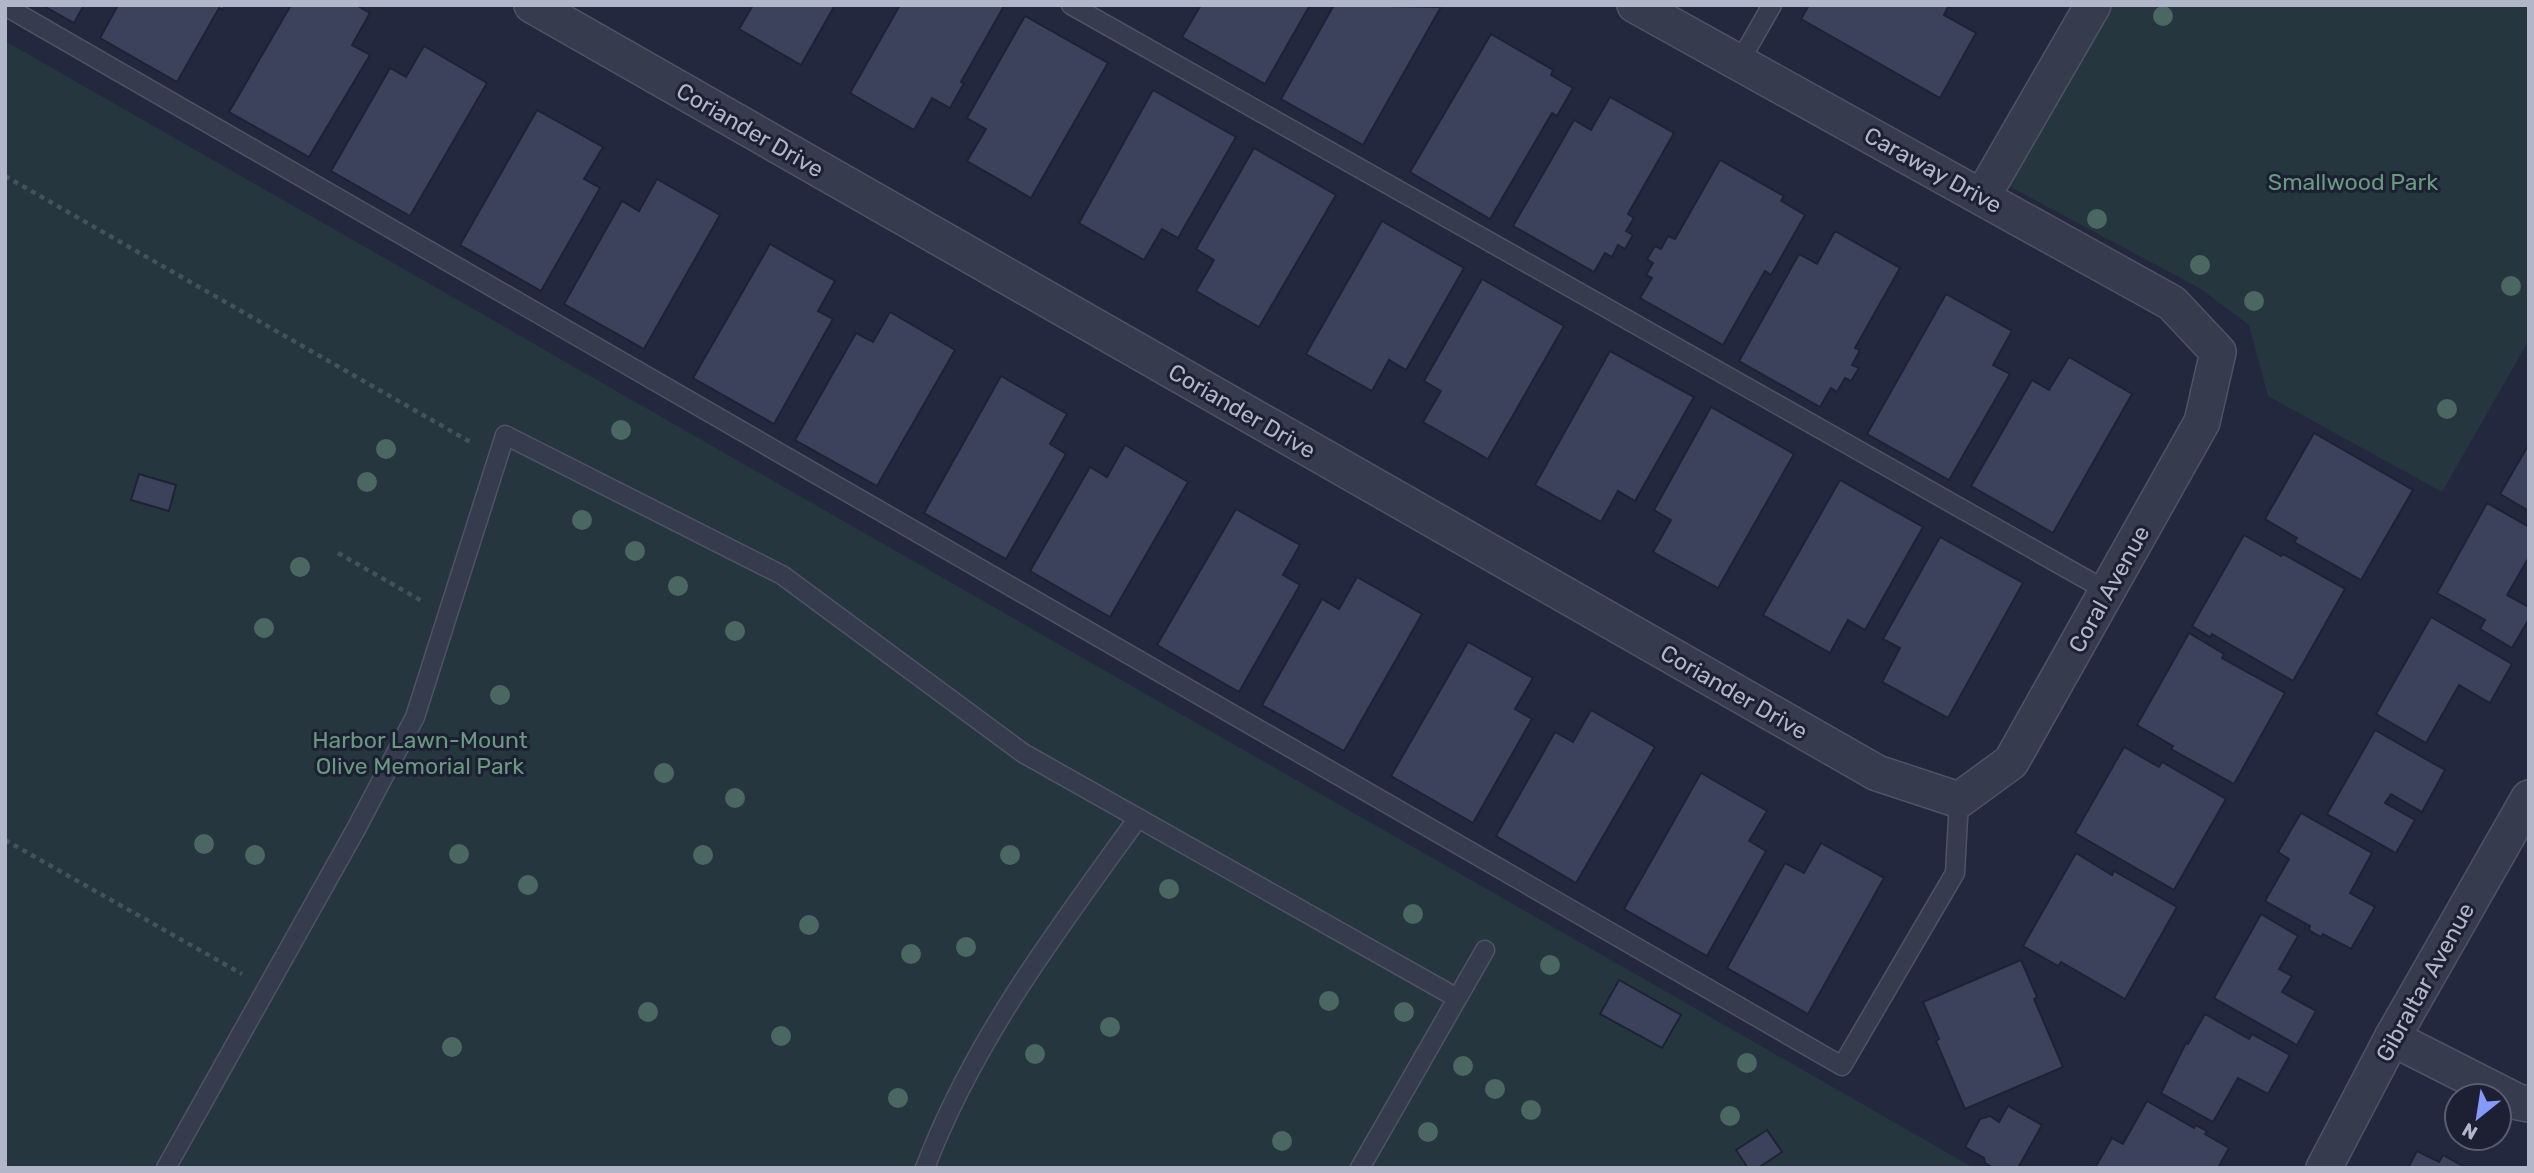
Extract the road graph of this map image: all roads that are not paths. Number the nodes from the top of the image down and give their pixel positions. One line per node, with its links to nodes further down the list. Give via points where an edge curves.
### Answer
1 (532, 5): 12 (street, Coriander Drive, via 1877,774)
2 (1071, 5): 10 (lane)
3 (1635, 5): 7 (street, Caraway Drive)
4 (1772, 5): 7 (lane)
5 (2093, 5): 8 (street)
6 (5, 6): 12 (lane, via 1842,1066 1955,873)
7 (1739, 63): 8 (street, Caraway Drive)
8 (1982, 197): 9 (street, Caraway Drive, via 2172,303)
9 (2218, 352): 10 (street, Coral Avenue, via 2203,422)
10 (2107, 592): 12 (street, Coral Avenue, via 2011,762)
11 (2529, 798): 16 (street, Gibraltar Avenue)
12 (1959, 800)
13 (1138, 818): 15 (lane); 18 (lane, via 1023,753 782,575 505,435 415,717); 19 (lane, via 1051,939 977,1055)
14 (1485, 950): 15 (lane)
15 (1457, 998): 20 (lane)
16 (2392, 1038): 17 (street); 21 (street, Gibraltar Avenue)
17 (2529, 1104)
18 (166, 1168)
19 (925, 1168)
20 (1360, 1168)
21 (2324, 1168)

